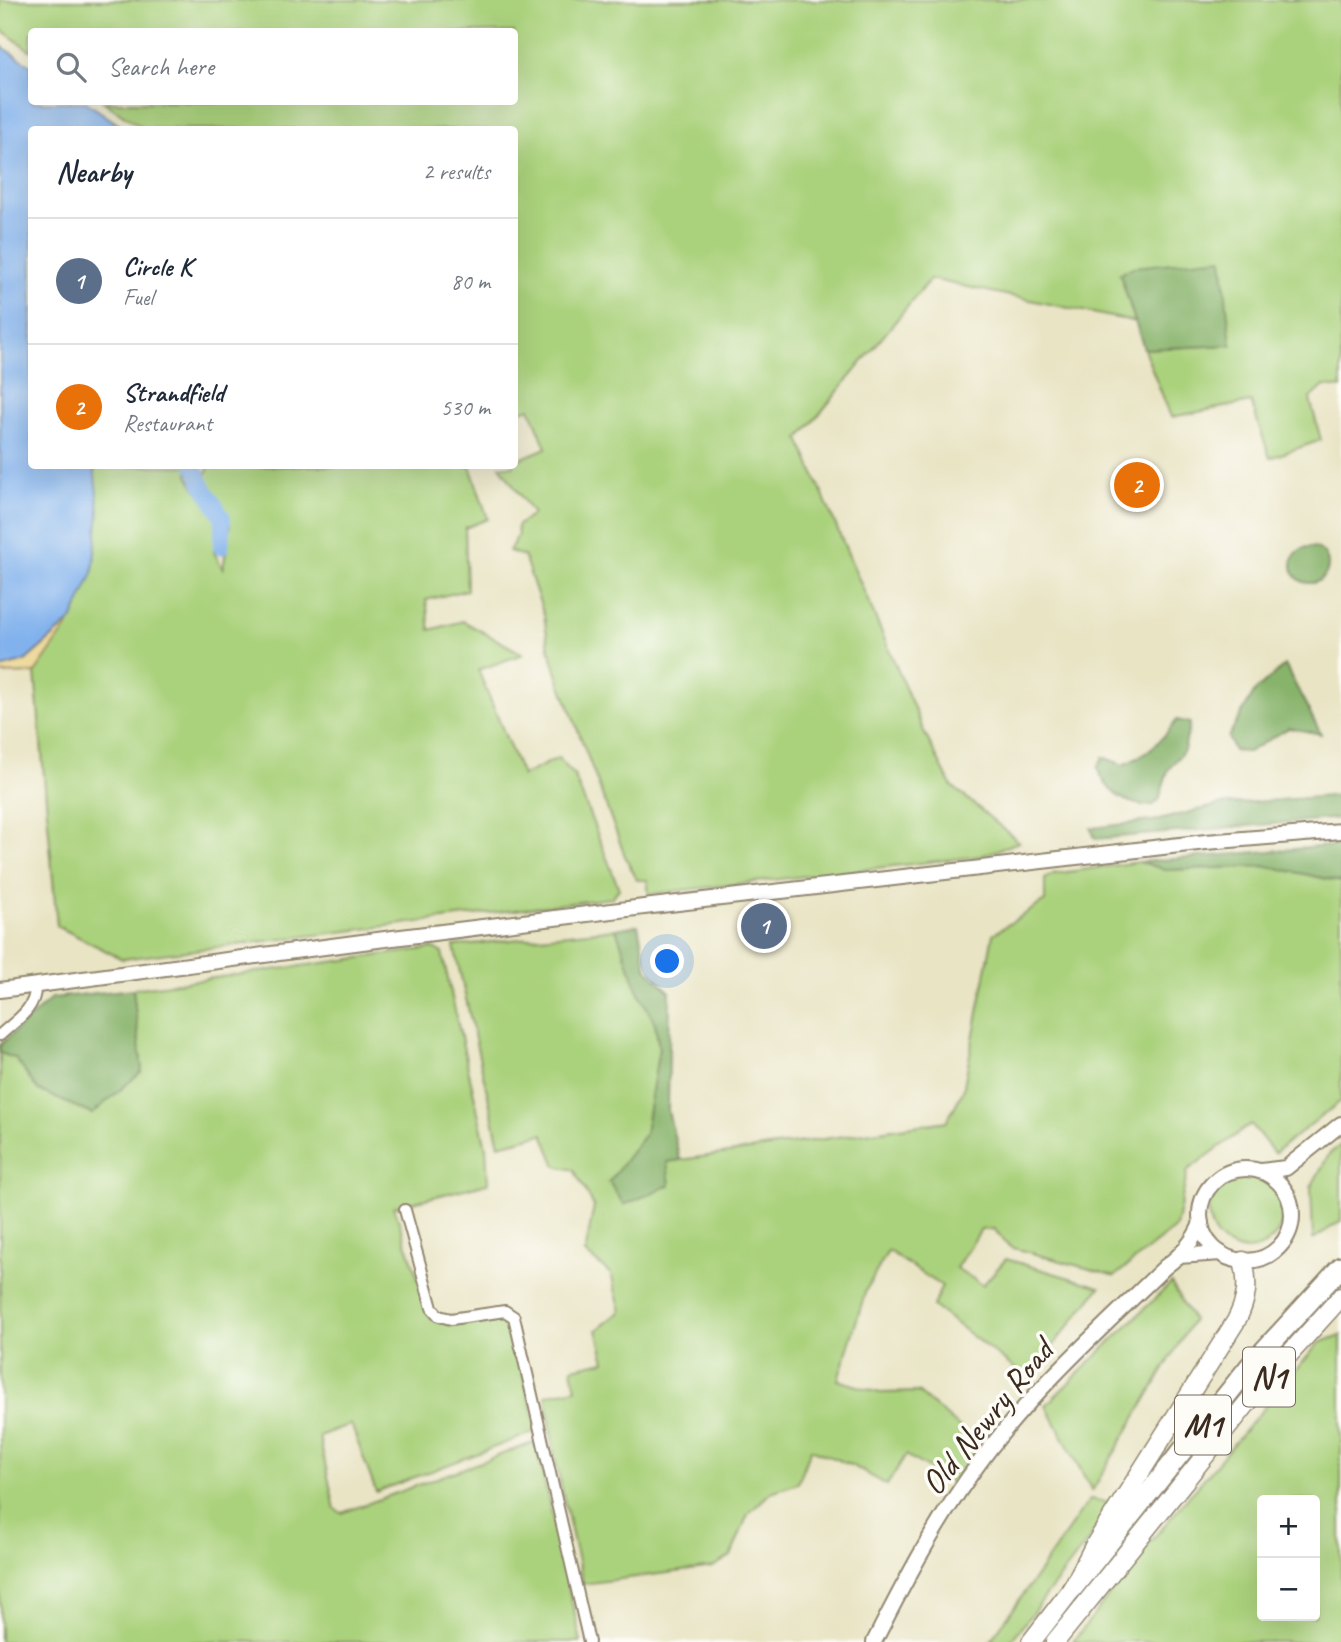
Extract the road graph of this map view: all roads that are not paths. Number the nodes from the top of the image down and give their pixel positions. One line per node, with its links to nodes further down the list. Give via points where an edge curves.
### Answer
1 (1341, 831): 2 (main road, via 1206,842 517,922)
2 (35, 987): 3 (main road); 4 (street, via 31,1007)
3 (0, 990)
4 (0, 1035)
5 (1341, 1124): 6 (main road)
6 (1286, 1168): 7 (main road); 8 (main road)
7 (1261, 1171): 8 (main road); 10 (main road, via 1237,1170 1216,1180 1200,1207)
8 (1285, 1190): 13 (main road, via 1292,1217 1282,1244 1271,1253)
9 (405, 1210): 17 (street, via 432,1308 439,1317 505,1311 514,1317)
10 (1201, 1223): 11 (main road, via 1206,1238); 12 (main road, Old Newry Road)
11 (1221, 1253): 12 (main road); 13 (main road)
12 (1179, 1256): 18 (main road, Old Newry Road, via 1047,1383 983,1457 944,1513)
13 (1243, 1261): 16 (highway, via 1247,1294 1236,1321 1094,1546)
14 (1341, 1267): 16 (highway, M1, via 1250,1366)
15 (1341, 1297): 20 (highway, N1, via 1265,1381)
16 (1072, 1589): 19 (highway)
17 (589, 1642)
18 (874, 1642)
19 (1031, 1642)
20 (1055, 1642)

